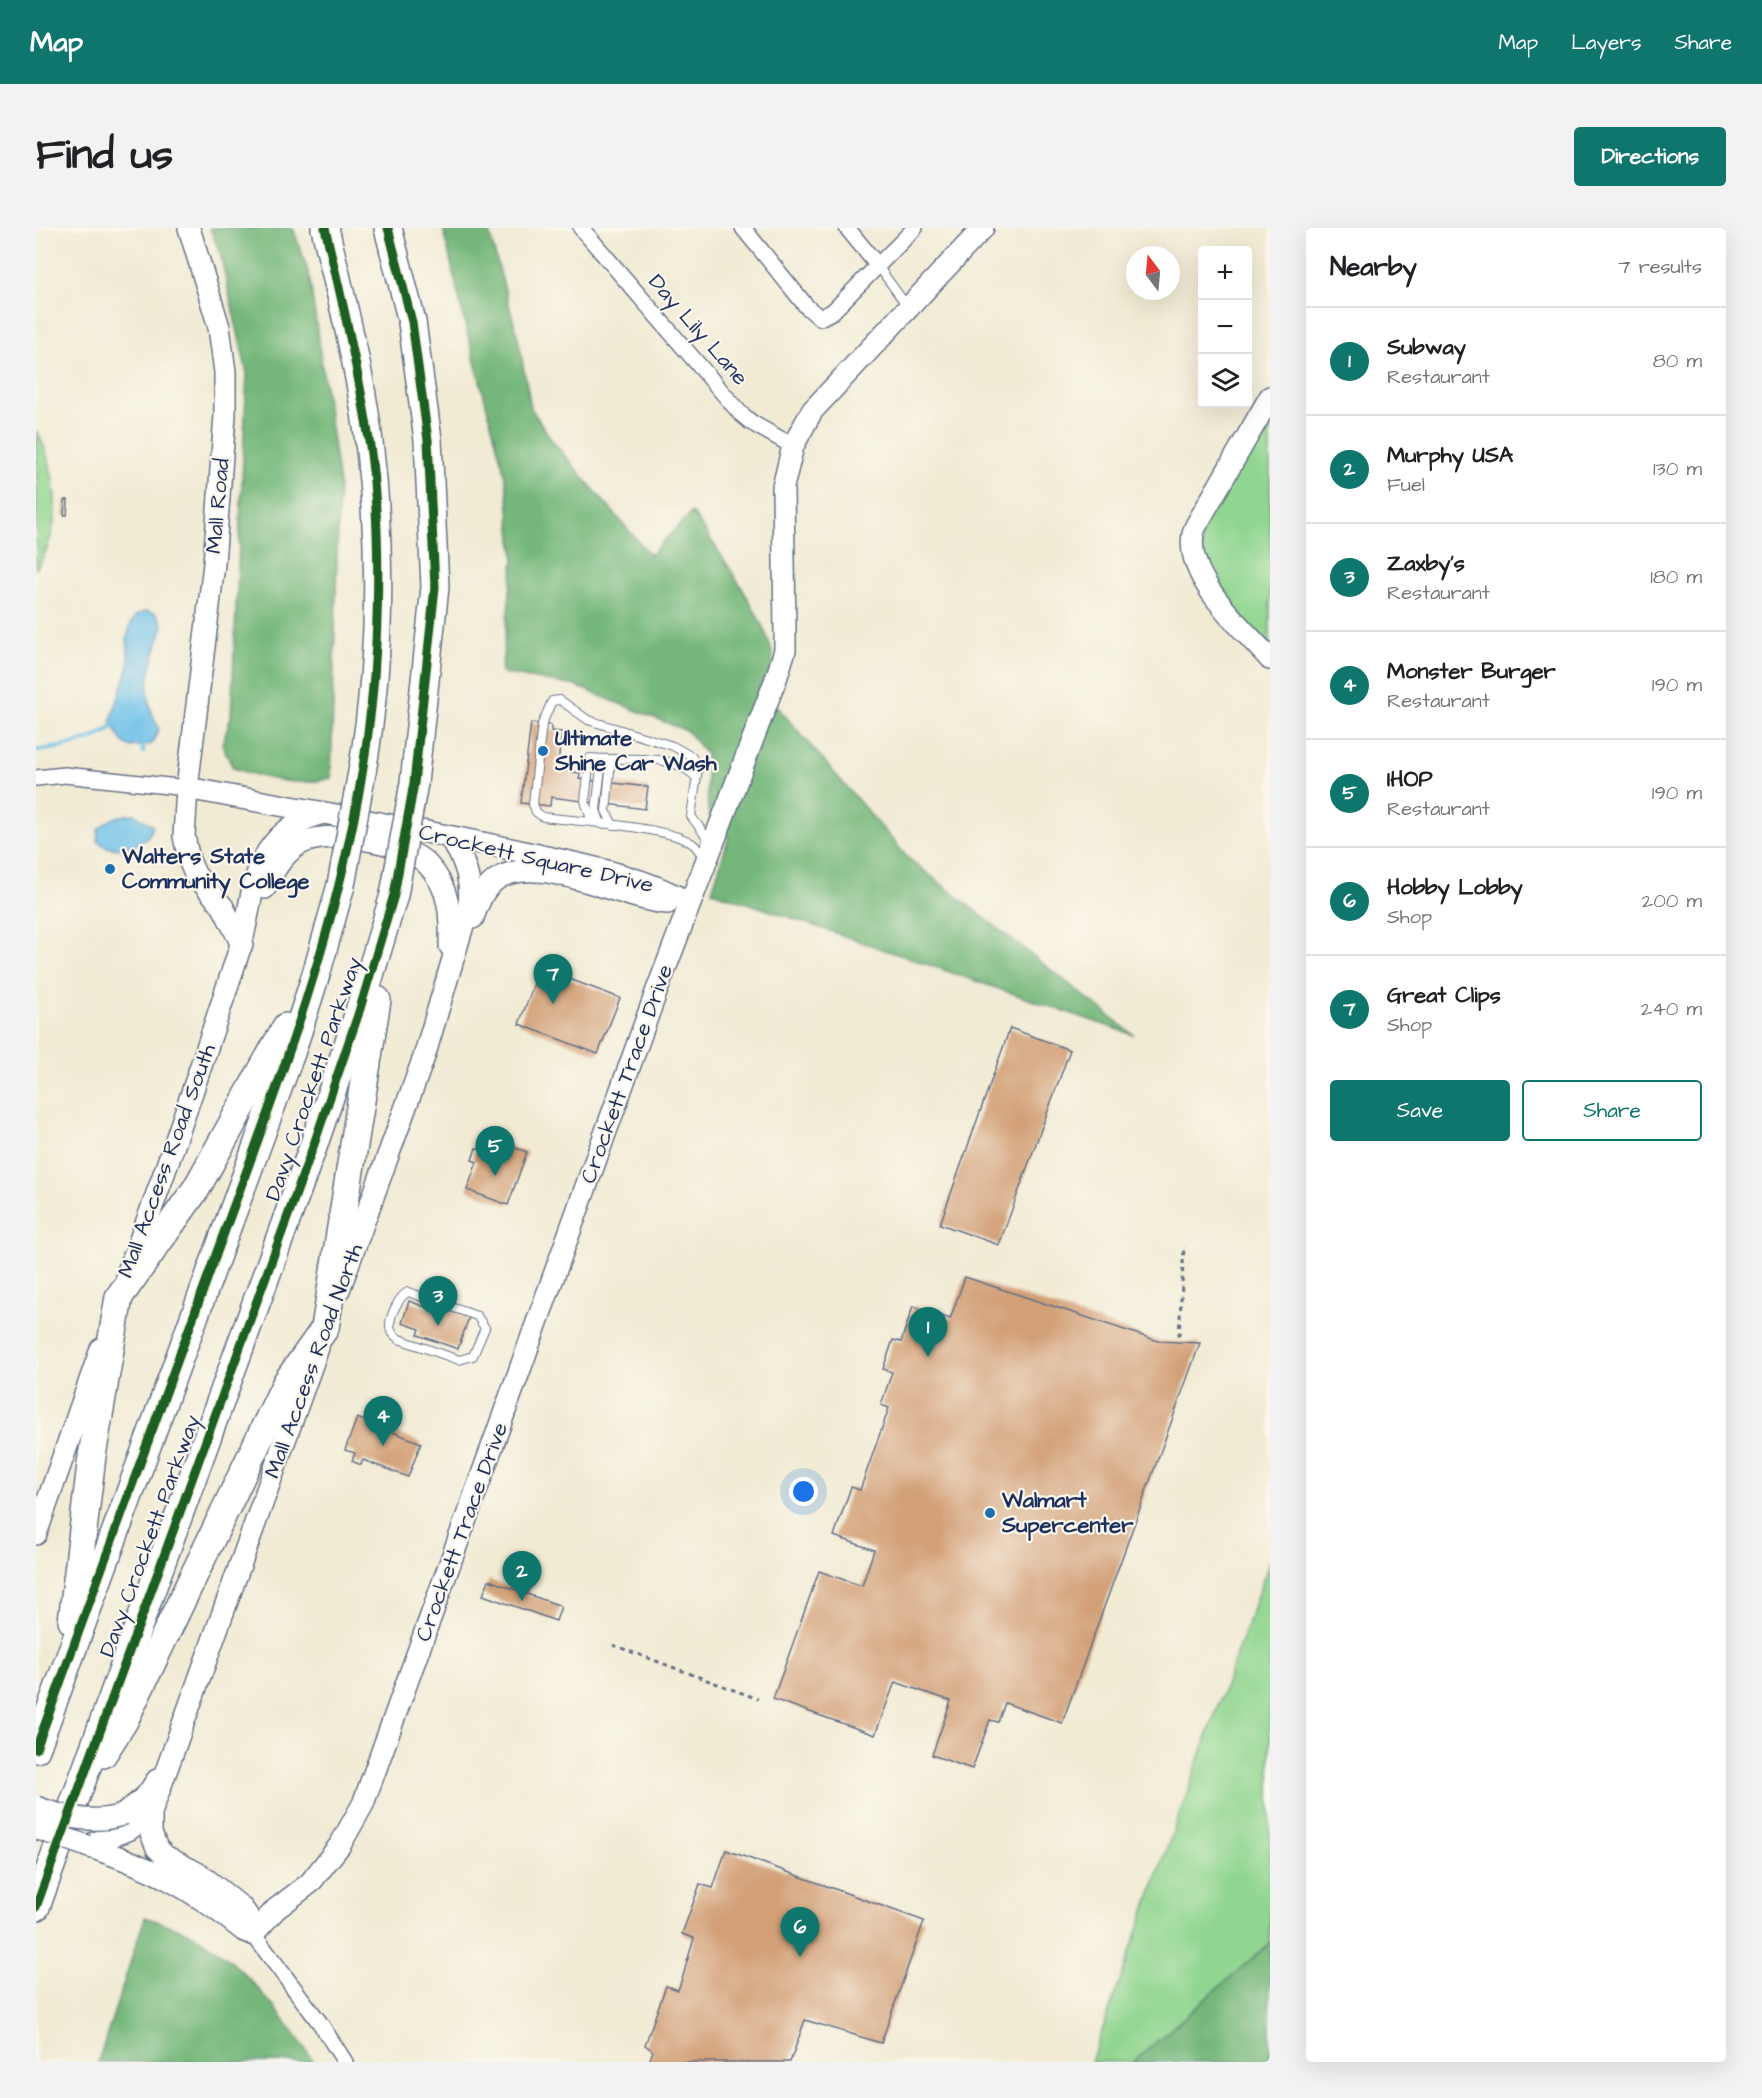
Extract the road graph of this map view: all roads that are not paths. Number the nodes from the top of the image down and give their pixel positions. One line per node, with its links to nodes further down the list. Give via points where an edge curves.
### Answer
1 (189, 228): 18 (street, Mall Road, via 219,327 225,415 213,564)
2 (325, 228): 28 (highway, Davy Crockett Parkway, bridge, via 354,351 370,450 375,512 376,643 362,772 341,885)
3 (388, 228): 25 (highway, Davy Crockett Parkway, bridge, via 412,322 429,451 435,587 414,783)
4 (581, 228): 12 (street, Day Lily Lane, via 740,413)
5 (743, 228): 9 (street, via 820,318 833,311)
6 (847, 228): 9 (street)
7 (915, 228): 9 (street)
8 (983, 228): 10 (street, Crockett Trace Drive)
9 (878, 266): 10 (lane)
10 (909, 309): 12 (street, Crockett Trace Drive, via 824,397 805,421)
11 (1270, 397): 13 (street, via 1201,517 1193,533 1193,549 1203,580)
12 (793, 446): 24 (street, Crockett Trace Drive, via 783,488 784,650)
13 (1270, 659)
14 (602, 759): 15 (lane); 20 (lane, via 590,758 585,801); 21 (lane, via 596,810)
15 (611, 760): 16 (lane, via 671,761); 22 (lane, via 606,811)
16 (696, 777): 20 (lane, via 698,769 692,757 673,746 588,720 560,700 552,701 542,724 533,804 543,817); 24 (lane, via 691,816)
17 (36, 778): 18 (street, Crockett Square Drive, via 65,776)
18 (187, 788): 19 (street, Crockett Square Drive); 27 (street, Mall Road, via 184,836 189,860 195,874 223,907)
19 (322, 813): 23 (street, Crockett Square Drive); 27 (street, Mall Access Road South, via 292,824 267,853 253,889)
20 (592, 822): 21 (lane)
21 (601, 824): 22 (lane)
22 (613, 825): 24 (lane, via 684,839)
23 (449, 837): 26 (street, Crockett Square Drive, via 637,880); 29 (street, Mall Access Road North, via 463,860 470,895)
24 (708, 853): 26 (street, Crockett Trace Drive)
25 (394, 895): 32 (highway); 39 (highway, Davy Crockett Parkway, via 313,1147)
26 (689, 903): 29 (street, Crockett Square Drive, via 664,903 587,882 515,870 484,893); 46 (street, Crockett Trace Drive, via 363,1804 340,1845 310,1883 276,1909)
27 (242, 945): 29 (street, via 265,887 283,858 298,844 336,836 408,851 430,866 449,902); 30 (street, Mall Access Road South, via 165,1176)
28 (317, 971): 30 (highway, via 196,1189); 36 (highway, Davy Crockett Parkway, via 266,1123)
29 (448, 980): 32 (street, Mall Access Road North)
30 (118, 1297): 34 (street, Mall Access Road South); 36 (highway, via 92,1456)
31 (386, 1324): 33 (lane, via 386,1331)
32 (325, 1328): 38 (street, Mall Access Road North); 39 (highway, via 286,1383 124,1721)
33 (392, 1334): 33 (lane, via 459,1360 473,1356 485,1328 477,1316 408,1292 401,1296 395,1311 390,1326)
34 (40, 1526): 35 (street, Mall Access Road South)
35 (36, 1544)
36 (66, 1668): 37 (highway, Davy Crockett Parkway)
37 (36, 1749)
38 (168, 1762): 41 (street, Mall Access Road North); 42 (street)
39 (80, 1790): 45 (highway, Davy Crockett Parkway)
40 (36, 1806): 42 (street, bridge, via 85,1820)
41 (151, 1813): 42 (street); 46 (street, via 151,1833 158,1848 241,1907)
42 (127, 1821): 44 (street)
43 (36, 1828): 44 (street, bridge)
44 (87, 1846): 46 (street, via 154,1869)
45 (36, 1907)
46 (253, 1934): 47 (street)
47 (345, 2062)

